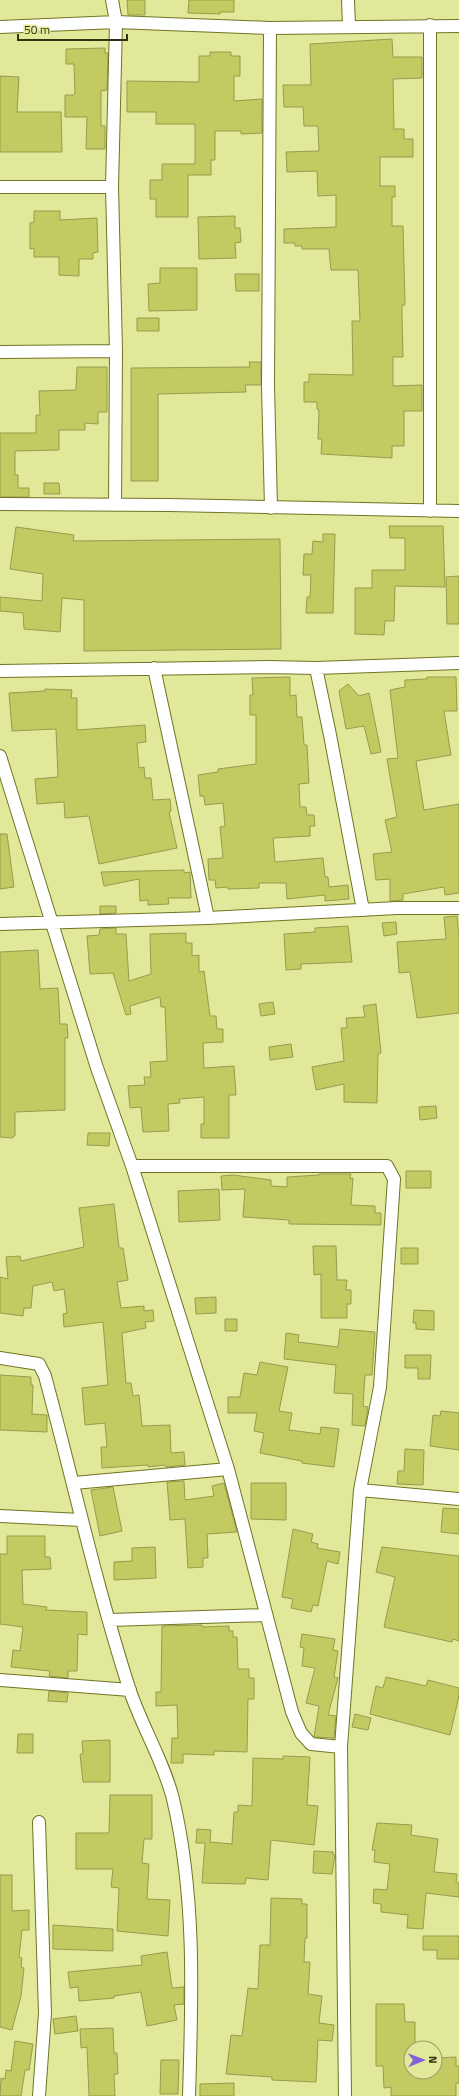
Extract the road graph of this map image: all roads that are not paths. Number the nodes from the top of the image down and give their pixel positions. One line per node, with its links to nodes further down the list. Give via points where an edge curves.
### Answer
1 (112, 0): 3 (street)
2 (348, 0): 5 (street)
3 (116, 22): 7 (street); 8 (street); 9 (street)
4 (430, 25): 5 (street); 6 (street); 16 (street)
5 (349, 26): 8 (street)
6 (459, 26)
7 (0, 27)
8 (270, 28): 15 (street, via 268,386)
9 (112, 187): 10 (street); 11 (street)
10 (0, 188)
11 (116, 351): 12 (street); 14 (street)
12 (0, 352)
13 (0, 504): 14 (street)
14 (115, 505): 15 (street)
15 (271, 508): 16 (street)
16 (430, 511): 17 (street)
17 (459, 511)
18 (459, 663): 20 (street)
19 (154, 668): 20 (street); 21 (street); 25 (street)
20 (316, 668): 24 (street)
21 (0, 671)
22 (0, 756): 26 (street)
23 (459, 908): 24 (street)
24 (363, 910): 25 (street)
25 (208, 918): 26 (street)
26 (53, 922): 27 (street); 28 (street, via 97,1068)
27 (0, 924)
28 (132, 1166): 30 (street); 32 (street, via 387,1166 394,1180 380,1387)
29 (0, 1358): 31 (street, via 40,1364)
30 (228, 1469): 31 (street); 36 (street)
31 (74, 1483): 35 (street)
32 (360, 1490): 33 (street); 40 (street)
33 (459, 1498)
34 (0, 1516): 35 (street)
35 (81, 1520): 37 (street)
36 (266, 1615): 37 (street); 40 (street, via 292,1712 301,1733 311,1744)
37 (110, 1620): 39 (street)
38 (0, 1680): 39 (street)
39 (130, 1690): 43 (street, via 173,1798 185,1872 192,1976)
40 (341, 1747): 44 (street)
41 (39, 1822): 42 (street, via 45,2013)
42 (39, 2096)
43 (189, 2096)
44 (345, 2096)

